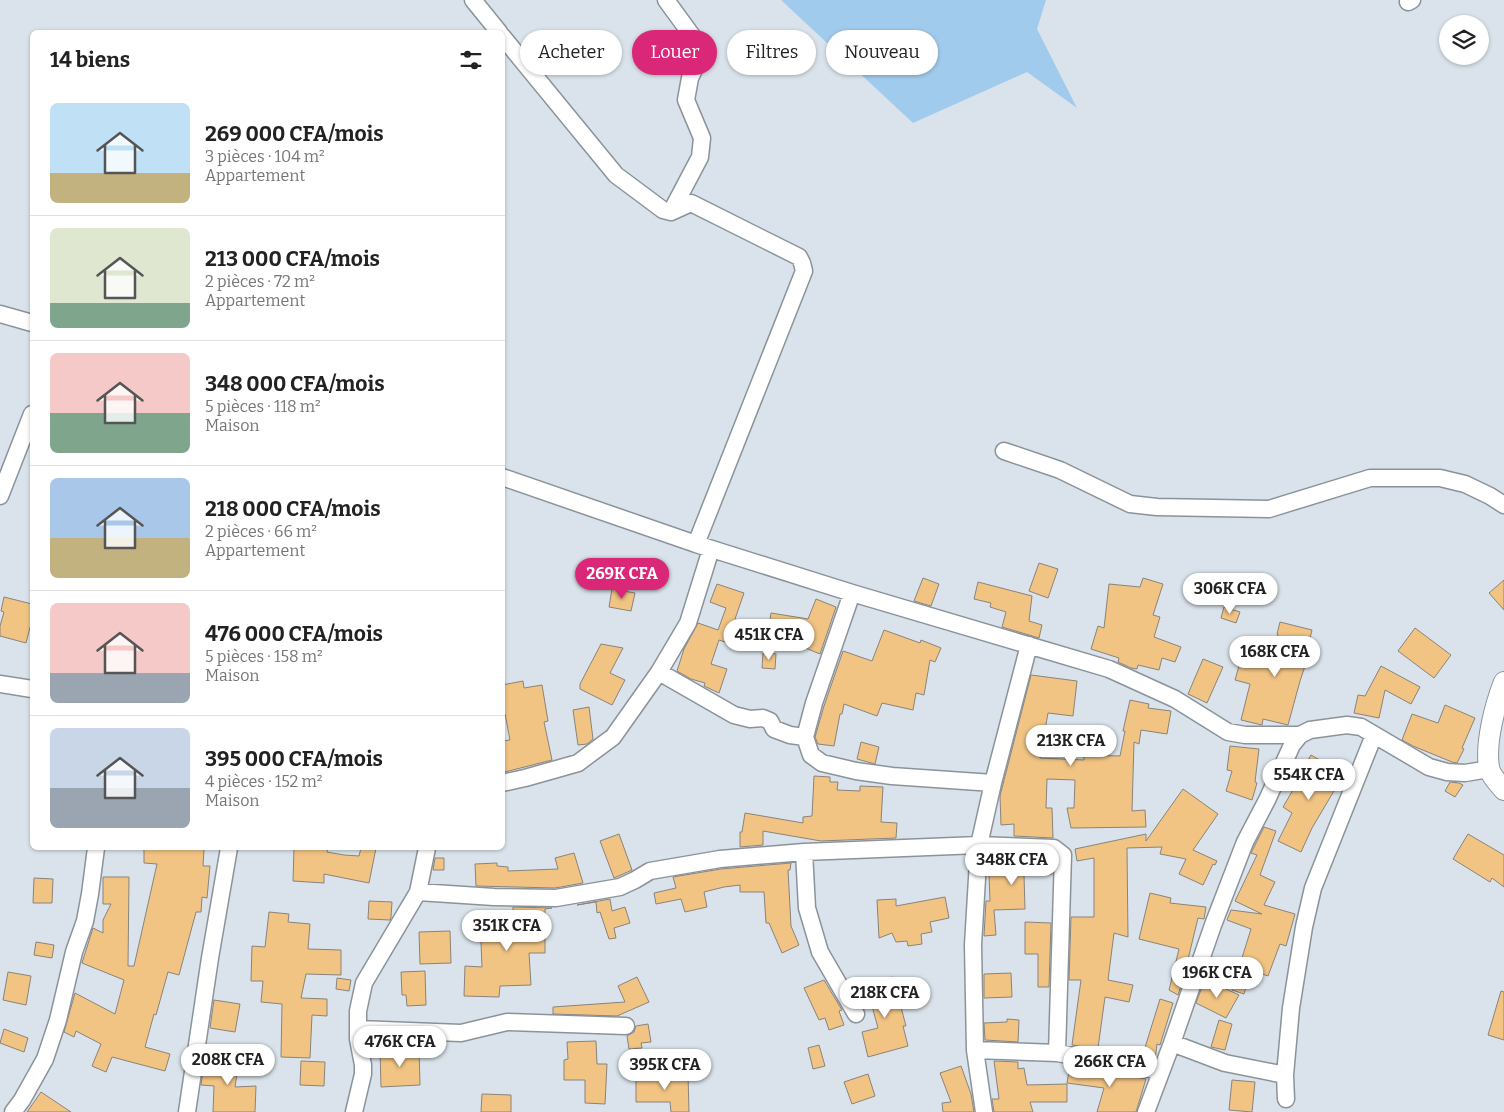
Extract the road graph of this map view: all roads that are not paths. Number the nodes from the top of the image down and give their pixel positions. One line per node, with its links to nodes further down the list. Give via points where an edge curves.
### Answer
1 (473, 0): 3 (street)
2 (666, 0): 5 (street, via 693,36 701,55 690,78 686,100 702,138 700,157)
3 (498, 30)
4 (505, 40): 5 (street, via 616,175 663,210)
5 (671, 212): 13 (street, via 691,203 698,206 799,257 804,271)
6 (0, 314): 7 (street)
7 (30, 322)
8 (30, 419): 11 (street)
9 (1004, 452): 12 (street, via 1060,470 1130,504 1157,507 1269,509 1370,478 1440,478 1465,484)
10 (505, 478): 13 (street)
11 (0, 496)
12 (1504, 505)
13 (703, 546): 14 (street); 16 (street, via 688,623)
14 (852, 593): 15 (street); 22 (street)
15 (1029, 645): 20 (street, via 1109,669 1175,699 1228,732); 25 (street)
16 (660, 672): 22 (street, via 734,715 750,720 763,718 774,729); 24 (street, via 613,737 578,763)
17 (1504, 682): 23 (street, via 1489,739)
18 (0, 684): 19 (street)
19 (30, 689)
20 (1300, 735): 21 (street, via 1310,730 1347,725 1361,727); 36 (street, via 1245,842)
21 (1374, 735): 23 (street, via 1429,767 1465,773); 40 (street, via 1313,888 1291,1008)
22 (805, 737): 25 (street, via 811,755 822,763 892,776)
23 (1489, 769): 26 (street)
24 (505, 782)
25 (993, 783): 27 (street)
26 (1504, 790)
27 (979, 845): 31 (street); 37 (street, via 974,945); 38 (street, via 1054,848 1062,855)
28 (96, 850): 42 (street, via 85,921 58,1020 45,1059)
29 (229, 850): 43 (street)
30 (427, 850): 32 (street)
31 (804, 852): 32 (street, via 677,865 650,871 620,887 556,898); 33 (street, via 807,908 820,952)
32 (418, 892): 35 (street, via 364,983)
33 (856, 1014)
34 (626, 1026): 35 (street, via 507,1022 461,1033)
35 (358, 1029): 44 (street, via 363,1074)
36 (1172, 1044): 39 (street); 40 (street, via 1225,1063)
37 (975, 1050): 38 (street); 45 (street)
38 (1056, 1053): 39 (street)
39 (1161, 1071): 46 (street)
40 (1285, 1075): 41 (street)
41 (1286, 1099)
42 (14, 1112)
43 (187, 1112)
44 (354, 1112)
45 (984, 1112)
46 (1146, 1112)

